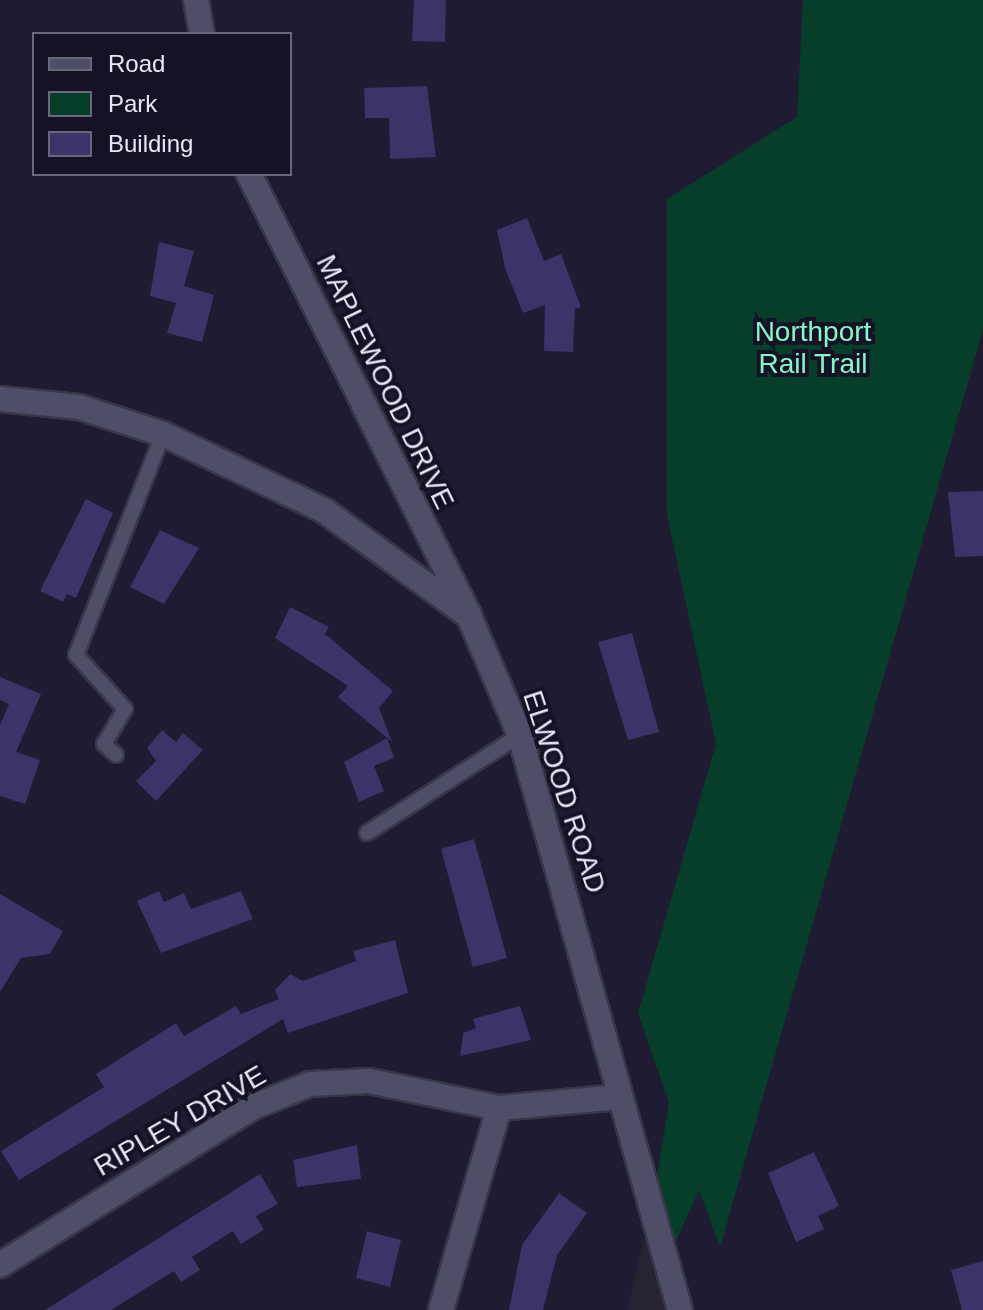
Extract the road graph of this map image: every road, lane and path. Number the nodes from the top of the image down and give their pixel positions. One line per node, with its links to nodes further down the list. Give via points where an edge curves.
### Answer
1 (196, 0): 2 (street)
2 (202, 32)
3 (250, 176): 6 (street, MAPLEWOOD DRIVE)
4 (0, 399): 5 (street, via 79,407)
5 (163, 434): 6 (street, via 325,511); 8 (lane, via 76,655 125,709 104,744)
6 (469, 616): 7 (street, ELWOOD ROAD)
7 (520, 735): 9 (lane); 10 (street, ELWOOD ROAD)
8 (116, 755)
9 (367, 833)
10 (619, 1097): 11 (street, RIPLEY DRIVE); 14 (street, ELWOOD ROAD)
11 (499, 1108): 12 (street, RIPLEY DRIVE, via 369,1081 310,1084 253,1107); 13 (street)
12 (0, 1265)
13 (441, 1310)
14 (680, 1310)

